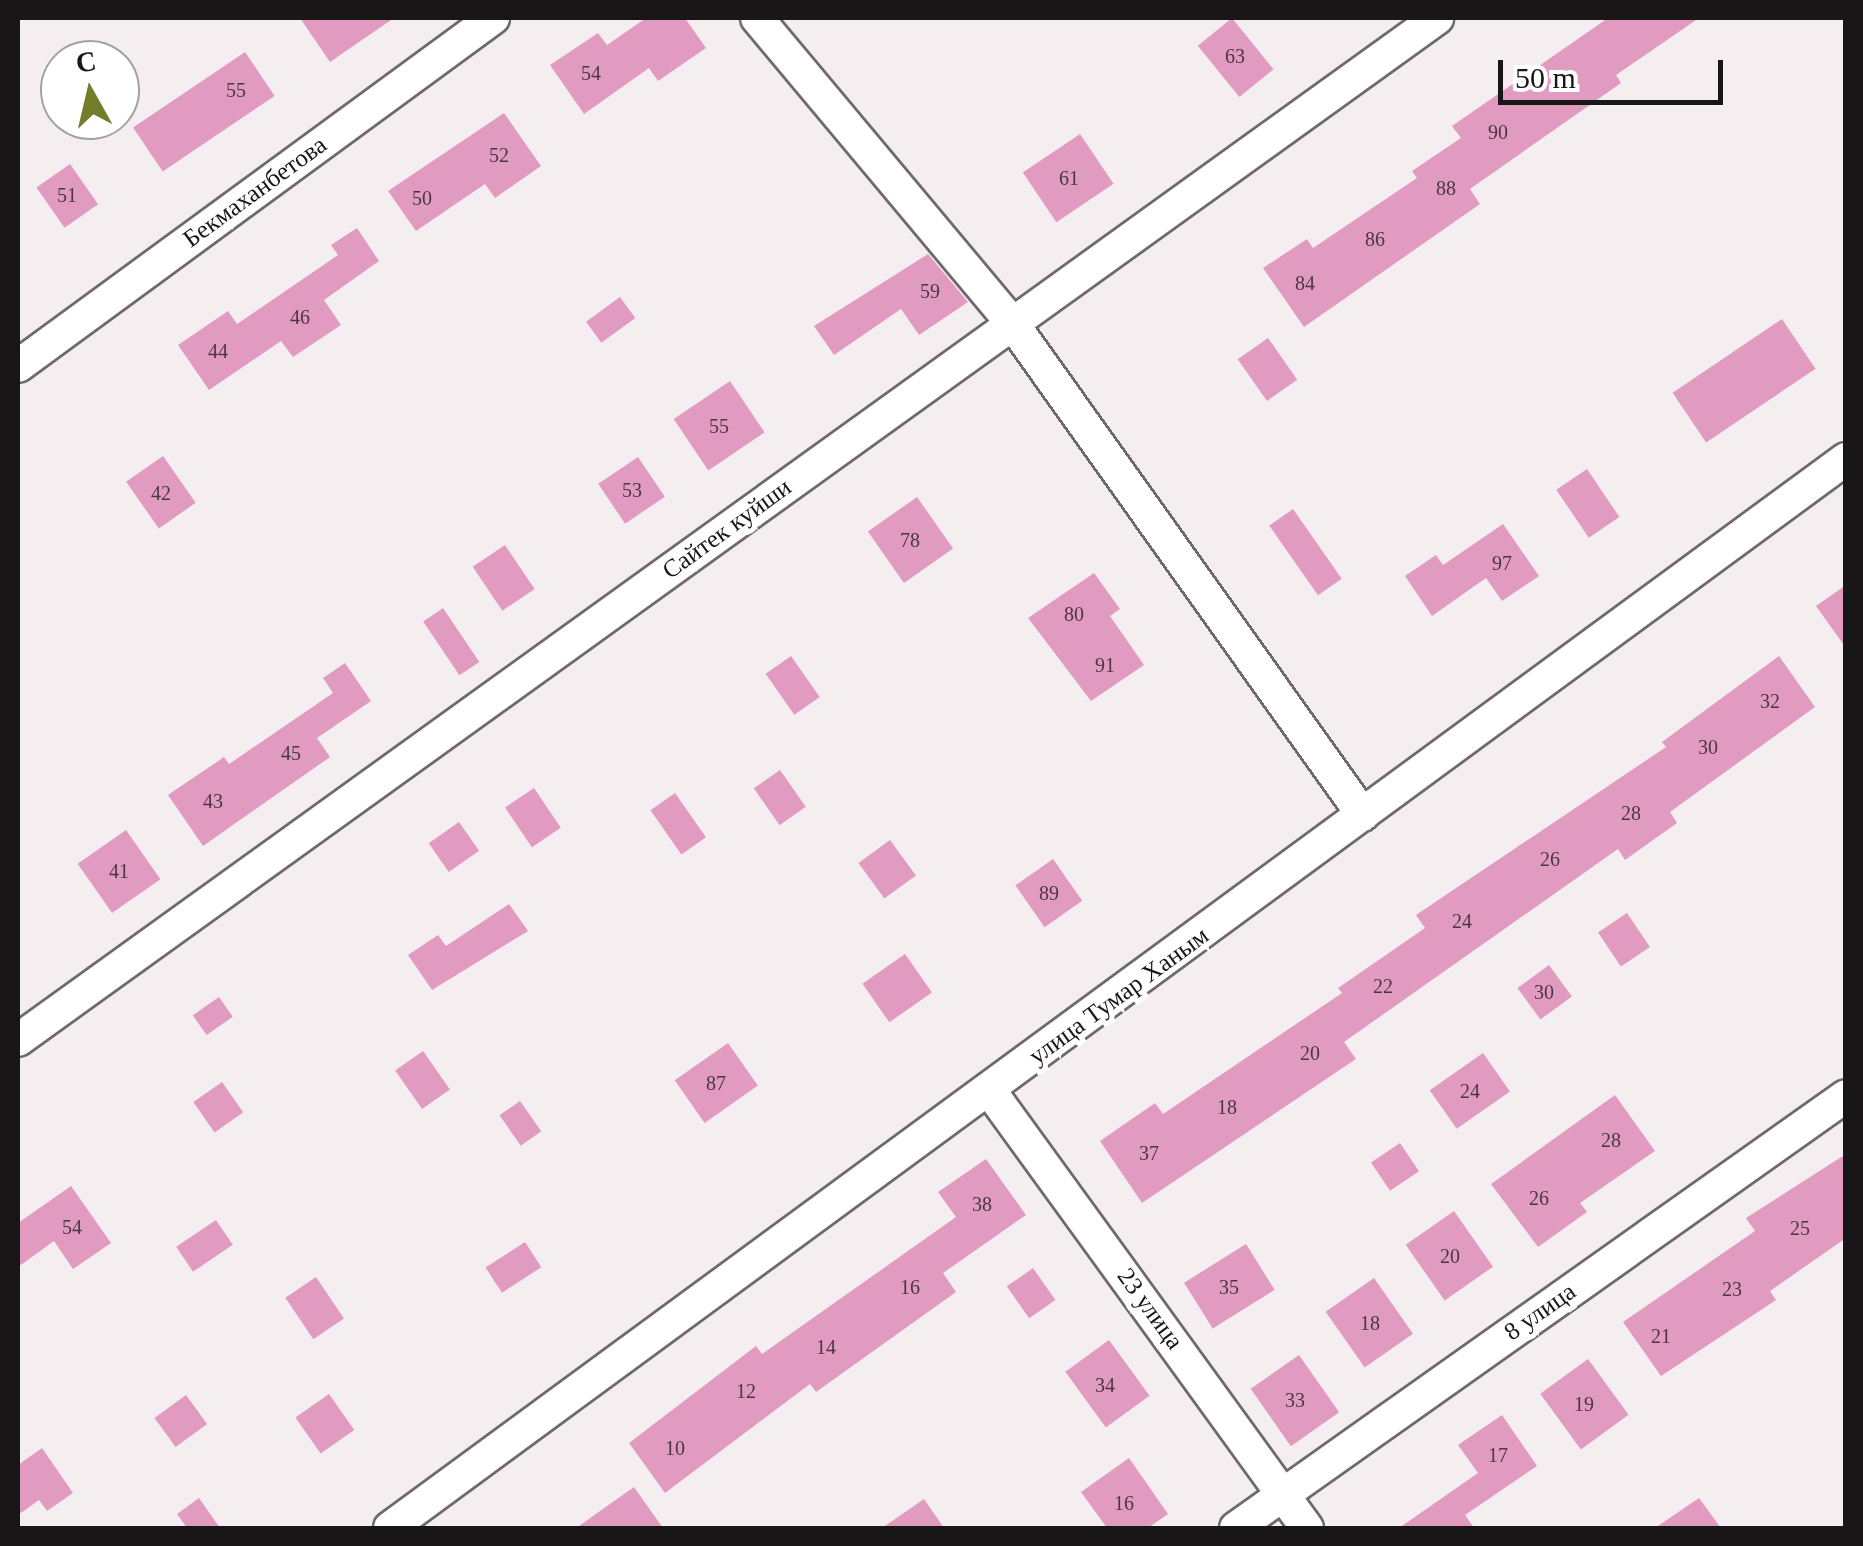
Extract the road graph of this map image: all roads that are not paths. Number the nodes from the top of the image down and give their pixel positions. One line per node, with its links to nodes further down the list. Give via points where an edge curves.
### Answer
1 (493, 18): 5 (street, Бекмаханбетова)
2 (757, 18): 4 (street)
3 (1436, 18): 4 (street, Сайтек куйши)
4 (1012, 323): 7 (street); 8 (street, Сайтек куйши)
5 (18, 366)
6 (1846, 459): 7 (street, улица Тумар Ханым)
7 (1363, 815): 9 (street, улица Тумар Ханым)
8 (18, 1040)
9 (990, 1091): 11 (street, 23 улица); 12 (street, улица Тумар Ханым)
10 (1846, 1096): 11 (street, 8 улица)
11 (1284, 1493): 13 (street, 8 улица); 14 (street, 23 улица)
12 (390, 1528)
13 (1236, 1528)
14 (1307, 1528)

